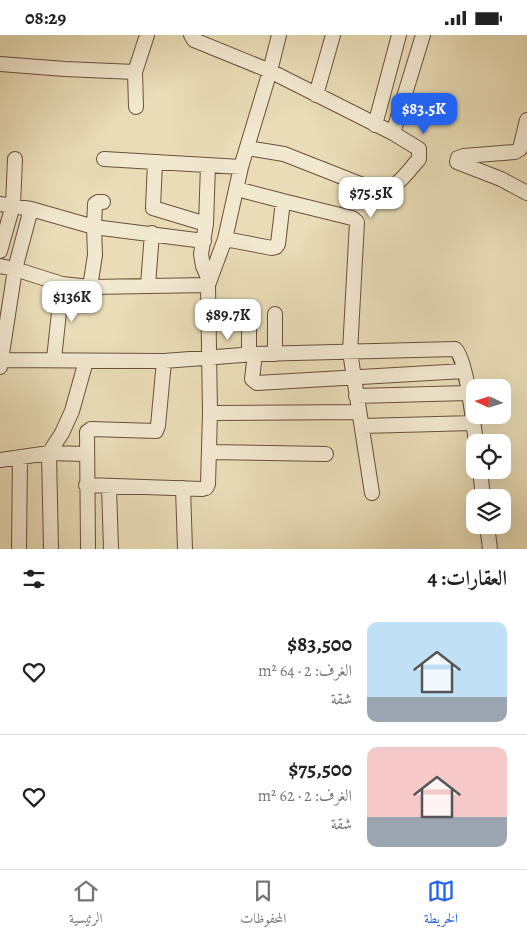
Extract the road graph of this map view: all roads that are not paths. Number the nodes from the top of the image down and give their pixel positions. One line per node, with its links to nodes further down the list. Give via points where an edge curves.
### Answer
1 (147, 35): 9 (street)
2 (190, 35): 8 (street, via 194,40)
3 (279, 35): 8 (street)
4 (333, 35): 10 (street)
5 (399, 35): 13 (street)
6 (424, 35): 14 (street)
7 (0, 63): 9 (street)
8 (270, 71): 10 (street); 15 (street)
9 (135, 72): 11 (street)
10 (316, 95): 13 (street)
11 (136, 107)
12 (527, 121): 22 (street, via 520,149 515,152 464,156 457,162)
13 (374, 125): 14 (street)
14 (393, 133): 15 (street, via 419,149 419,159 386,191 372,189 284,154)
15 (247, 148): 20 (street)
16 (15, 159): 25 (street)
17 (104, 159): 18 (street)
18 (155, 162): 19 (street); 27 (street, via 153,208)
19 (208, 165): 20 (street); 27 (street)
20 (241, 167): 21 (street)
21 (237, 189): 23 (street); 30 (street)
22 (527, 193)
23 (282, 201): 30 (street, via 276,247); 43 (street, via 357,221)
24 (103, 202): 28 (street, via 95,204)
25 (6, 205): 26 (street); 32 (street)
26 (31, 209): 28 (street); 34 (street)
27 (206, 224): 31 (street)
28 (94, 227): 29 (street); 38 (street, via 95,255)
29 (152, 233): 31 (street); 37 (street)
30 (225, 239): 35 (street)
31 (204, 241): 35 (street, via 201,254)
32 (0, 251)
33 (0, 267): 34 (street)
34 (15, 269): 36 (street); 39 (street)
35 (208, 283): 37 (street); 46 (street)
36 (62, 284): 38 (street); 47 (street)
37 (148, 285): 38 (street)
38 (90, 287)
39 (4, 311): 42 (street)
40 (252, 311): 45 (street, via 249,314)
41 (276, 314): 44 (street)
42 (3, 332): 48 (street)
43 (350, 352): 44 (street); 52 (street, via 455,349 460,354); 53 (street)
44 (274, 353): 45 (street)
45 (252, 354): 46 (street); 53 (street, via 252,379 257,383)
46 (209, 357): 50 (street); 58 (street)
47 (54, 359): 48 (street); 49 (street)
48 (0, 360): 51 (street)
49 (86, 361): 50 (street); 62 (street, via 72,411)
50 (164, 361): 63 (street, via 156,431 91,429 86,432)
51 (0, 367)
52 (464, 371): 53 (street); 54 (street)
53 (352, 378): 56 (street)
54 (466, 382)
55 (466, 393): 56 (street)
56 (356, 396): 57 (street)
57 (359, 412): 58 (street); 60 (street)
58 (210, 413): 61 (street)
59 (466, 423): 60 (street)
60 (362, 426): 70 (street)
61 (210, 452): 64 (street); 69 (street, via 206,488)
62 (49, 453): 63 (street); 65 (street); 73 (street)
63 (86, 454): 67 (street)
64 (326, 454)
65 (20, 457): 66 (street); 72 (street)
66 (0, 460)
67 (86, 485): 68 (street); 74 (street)
68 (109, 486): 69 (street); 75 (street)
69 (183, 489): 76 (street)
70 (372, 493)
71 (488, 534): 77 (street)
72 (19, 549)
73 (51, 549)
74 (88, 549)
75 (111, 549)
76 (185, 549)
77 (490, 549)

